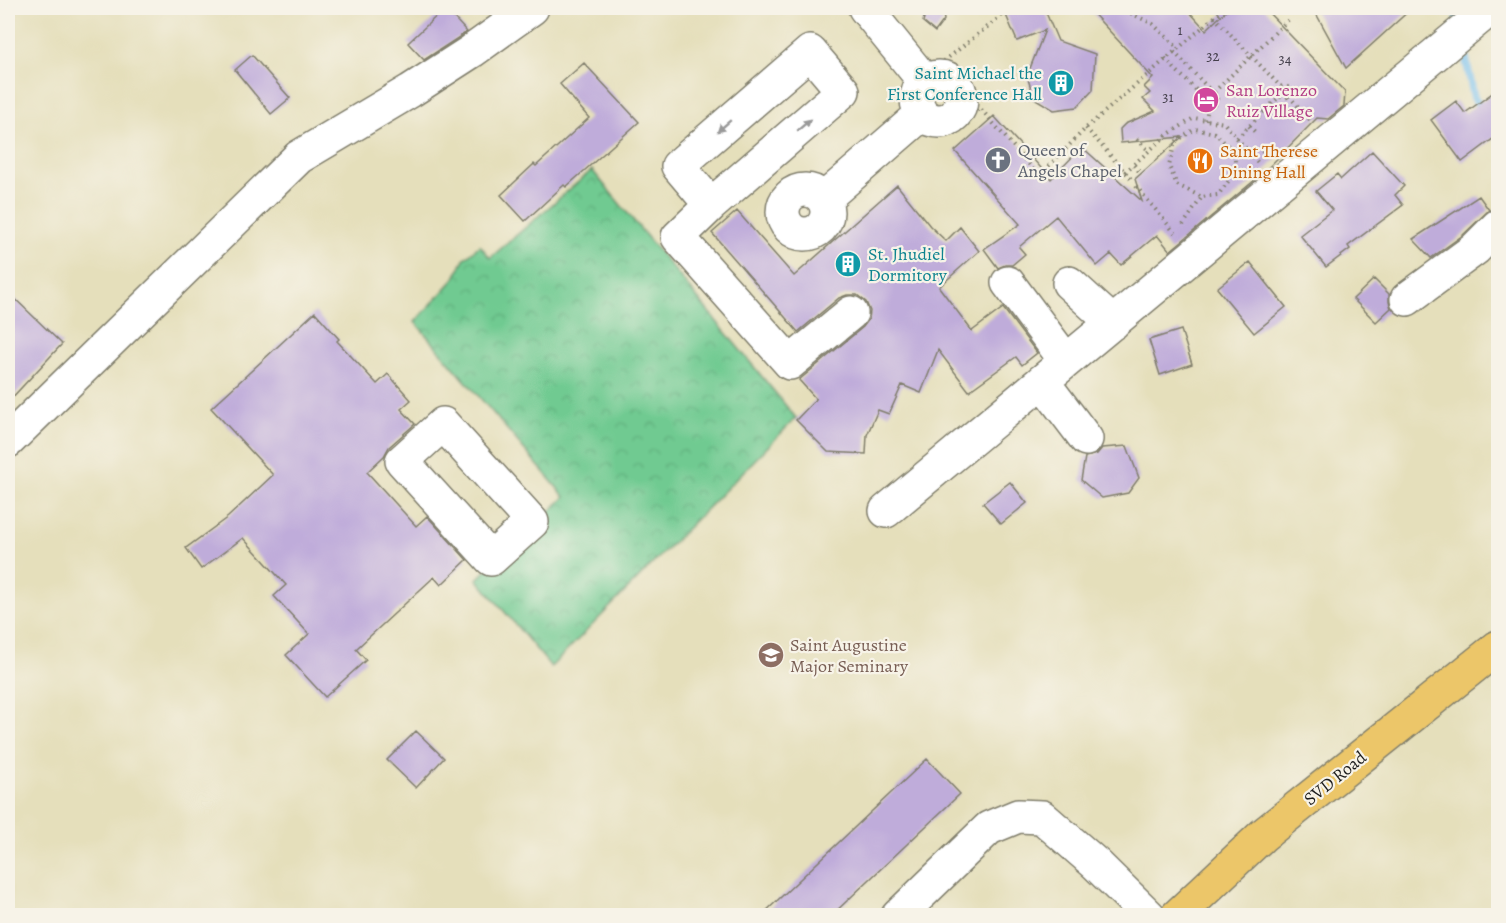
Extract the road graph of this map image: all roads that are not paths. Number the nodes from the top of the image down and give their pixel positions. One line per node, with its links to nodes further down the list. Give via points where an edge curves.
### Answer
1 (532, 8): 17 (street, via 410,91 299,157)
2 (865, 8): 4 (street)
3 (1483, 15): 13 (street)
4 (923, 80): 5 (street, via 917,94); 5 (street, via 938,76 953,81 962,101 956,114 943,122)
5 (922, 114): 6 (street, via 824,200 828,214 816,232 802,234 789,228 783,207 792,195)
6 (760, 164): 7 (street); 7 (street, one-way to 7, via 843,91 810,52 678,166)
7 (711, 205): 12 (street, via 678,237 790,363)
8 (1498, 226): 11 (street, via 1475,249)
9 (1008, 283): 14 (street)
10 (1069, 283): 13 (street)
11 (1407, 299)
12 (852, 313)
13 (1113, 323): 14 (street)
14 (1066, 361): 15 (street)
15 (1042, 381): 16 (street); 18 (street)
16 (1086, 439)
17 (8, 441)
18 (886, 511)
19 (1498, 647): 22 (main road, SVD Road, via 1263,835)
20 (898, 915): 21 (street, via 989,828 1018,816 1042,817)
21 (1149, 915)
22 (1177, 915)

